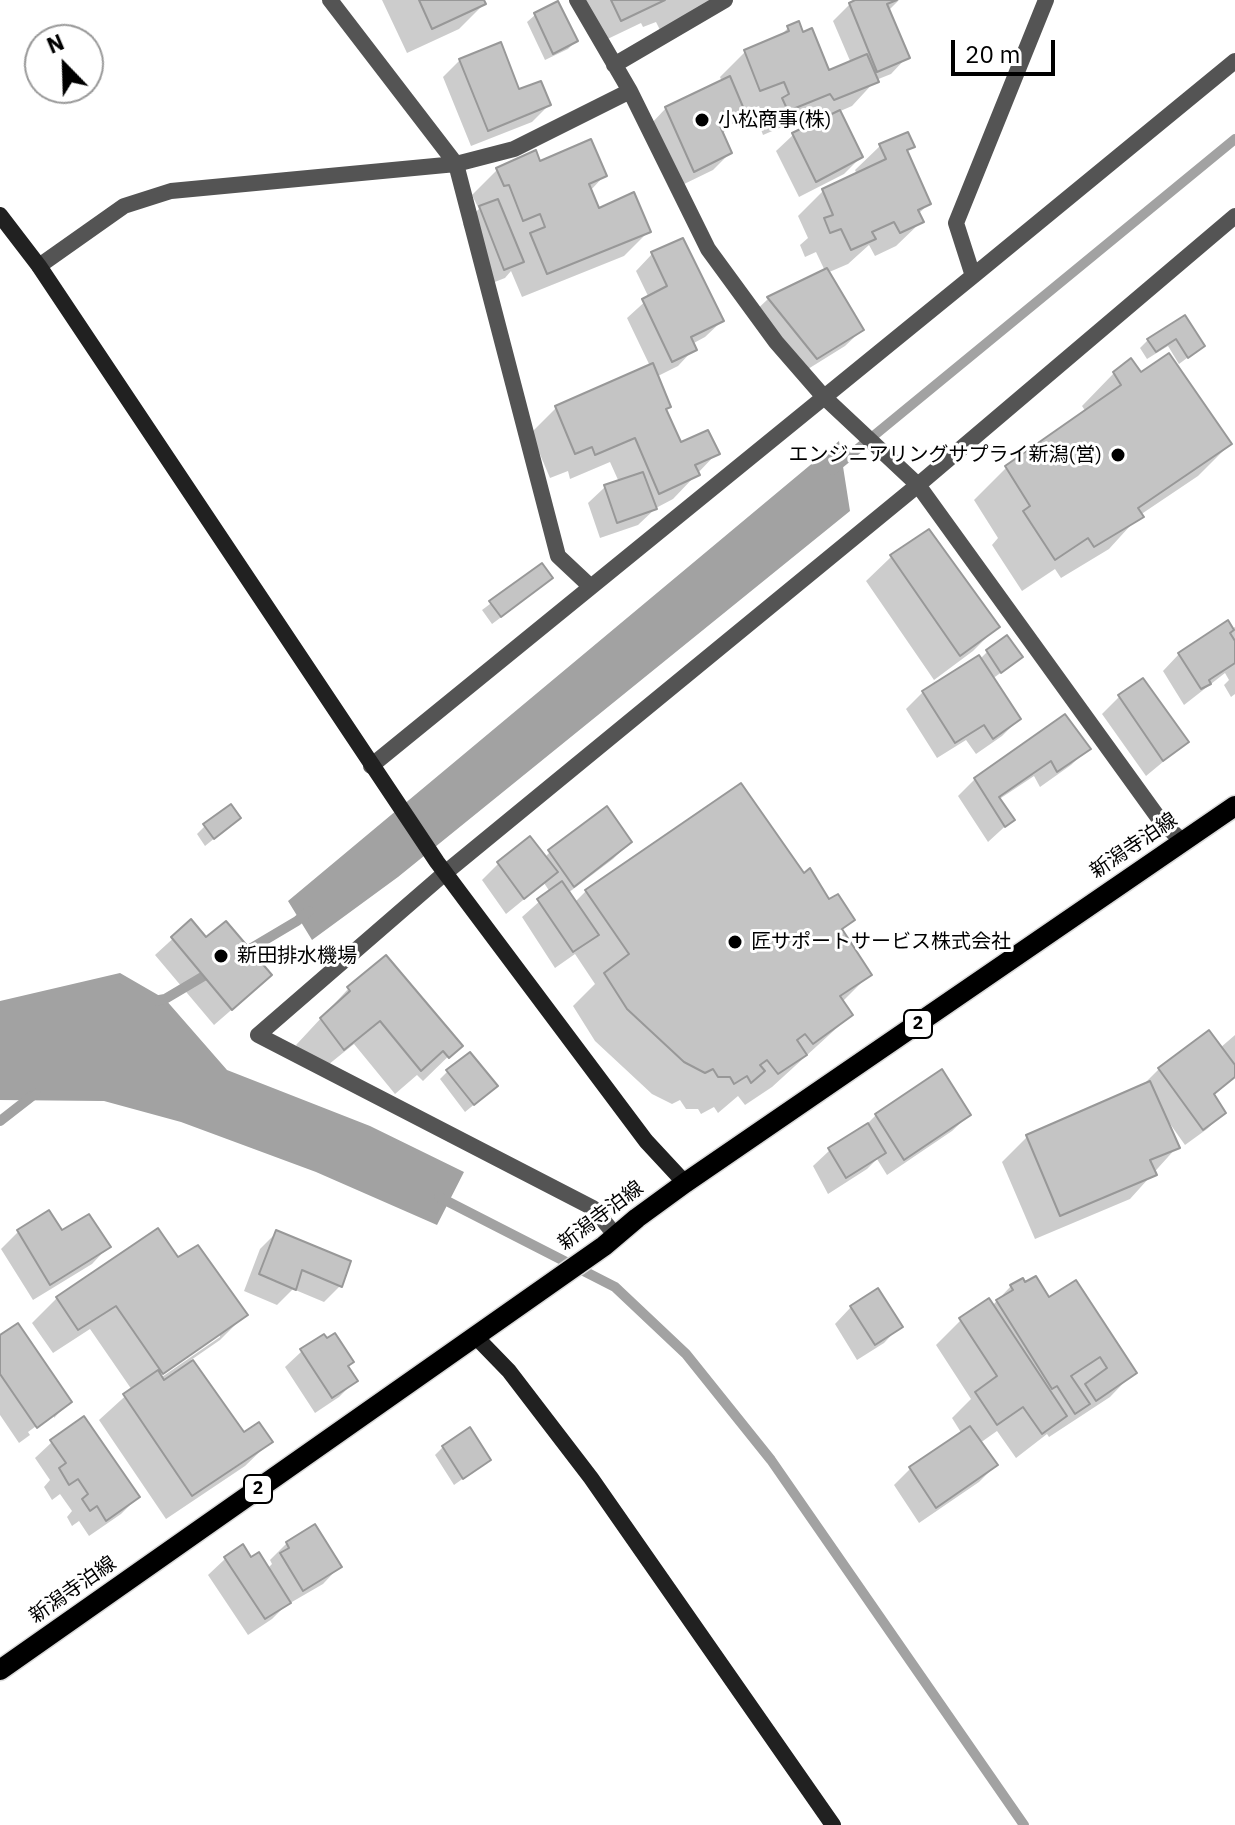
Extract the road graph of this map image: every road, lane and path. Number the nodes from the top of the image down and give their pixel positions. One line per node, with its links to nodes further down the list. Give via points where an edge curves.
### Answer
1 (330, 0): 8 (street)
2 (577, 0): 6 (street)
3 (725, 0): 6 (street)
4 (1046, 0): 12 (street, via 956,223)
5 (1235, 61): 12 (street)
6 (614, 65): 7 (street)
7 (630, 91): 8 (street, via 514,149); 13 (street, via 708,249)
8 (456, 164): 11 (street, via 171,191 124,206); 15 (street, via 558,556)
9 (0, 215): 11 (street)
10 (1235, 216): 14 (street)
11 (39, 266): 16 (street)
12 (973, 276): 13 (street)
13 (823, 396): 14 (street); 15 (street)
14 (918, 485): 18 (street, via 1160,820); 19 (street)
15 (591, 587): 16 (street)
16 (371, 766): 19 (street)
17 (1235, 806): 18 (main road, 新潟寺泊線 / 2)
18 (1183, 842): 20 (main road, 新潟寺泊線 / 2)
19 (441, 867): 20 (street, via 646,1141); 21 (street, via 258,1035 593,1208)
20 (685, 1183): 21 (main road, 新潟寺泊線 / 2)
21 (610, 1242): 22 (main road, 新潟寺泊線 / 2)
22 (476, 1337): 23 (main road, 新潟寺泊線 / 2); 24 (street, via 509,1371 591,1478)
23 (0, 1670)
24 (833, 1825)

